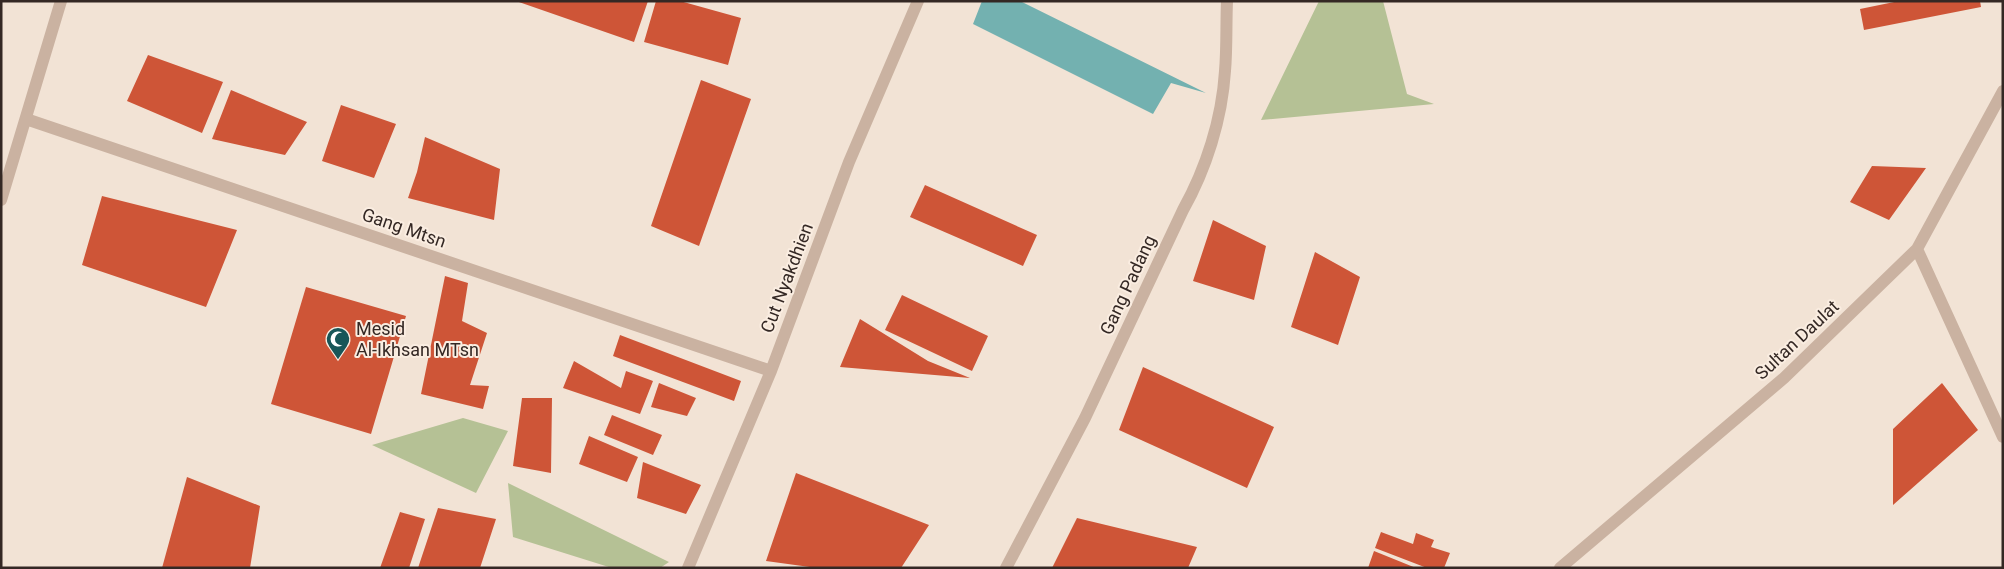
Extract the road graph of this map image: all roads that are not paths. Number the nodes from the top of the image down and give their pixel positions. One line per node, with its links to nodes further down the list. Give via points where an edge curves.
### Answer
1 (61, 1): 5 (street)
2 (918, 1): 8 (street, Cut Nyakdhien, via 849,162)
3 (1227, 1): 11 (street, Gang Padang, via 1225,72 1220,108 1196,187 1085,418)
4 (2003, 91): 7 (street, Sultan Daulat)
5 (26, 119): 6 (street); 8 (street, Gang Mtsn)
6 (1, 200)
7 (1917, 249): 9 (street); 12 (street, Sultan Daulat, via 1784,378)
8 (770, 371): 10 (street, Cut Nyakdhien)
9 (2003, 438)
10 (688, 568)
11 (1006, 568)
12 (1560, 568)

